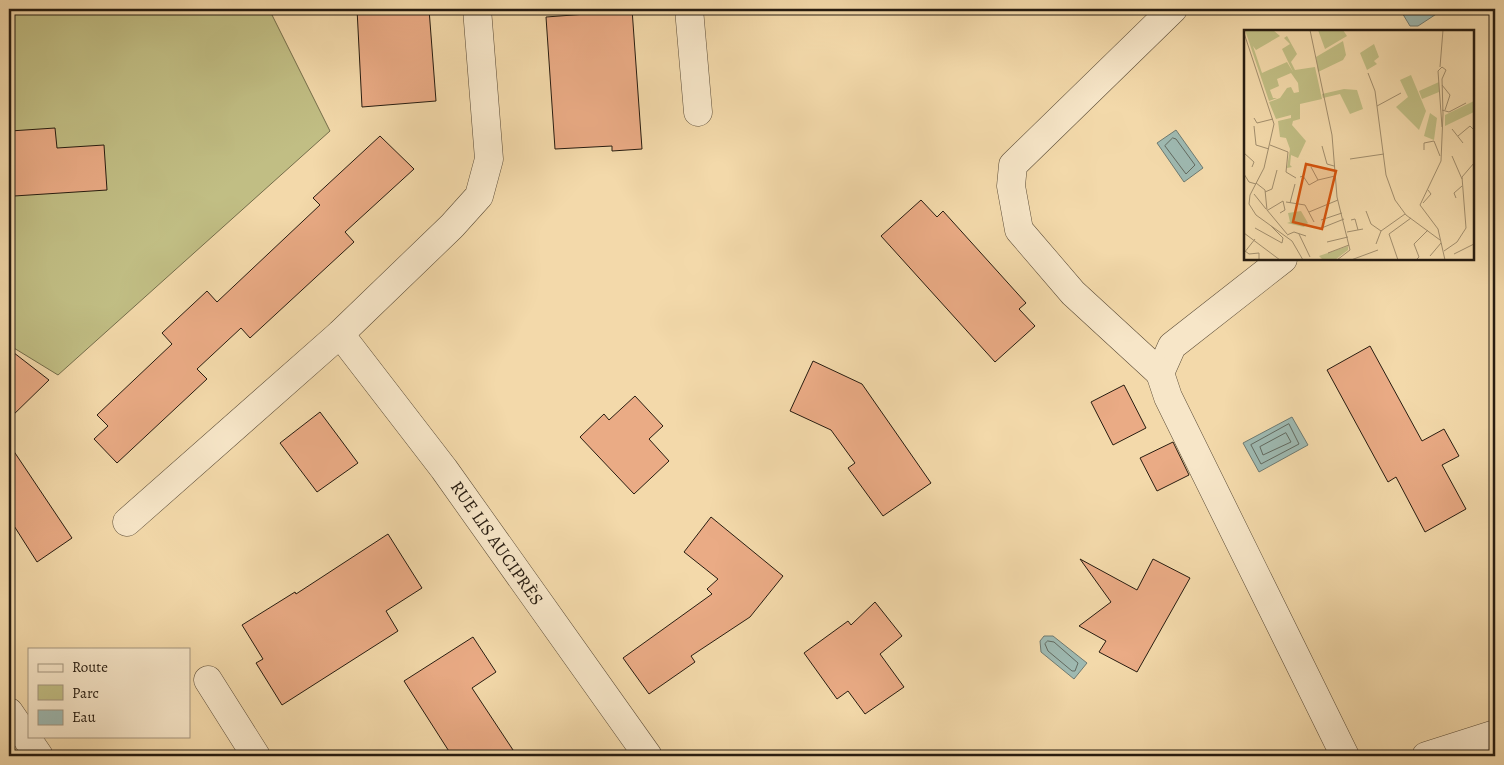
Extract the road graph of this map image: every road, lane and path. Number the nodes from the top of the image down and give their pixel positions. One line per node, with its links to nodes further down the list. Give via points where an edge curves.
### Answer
1 (477, 9): 6 (street, via 489,159 479,196)
2 (689, 9): 4 (street)
3 (1173, 9): 7 (street, via 1013,166 1010,186 1020,230 1073,293)
4 (698, 112)
5 (1282, 260): 7 (street, via 1172,346)
6 (340, 334): 8 (street); 14 (street, RUE LIS AUCIPRÈS, via 444,469)
7 (1160, 373): 15 (street, via 1168,397)
8 (126, 522)
9 (208, 680): 13 (street)
10 (9, 712): 12 (street)
11 (1495, 734): 16 (street)
12 (38, 756)
13 (256, 756)
14 (648, 756)
15 (1345, 756)
16 (1426, 756)

